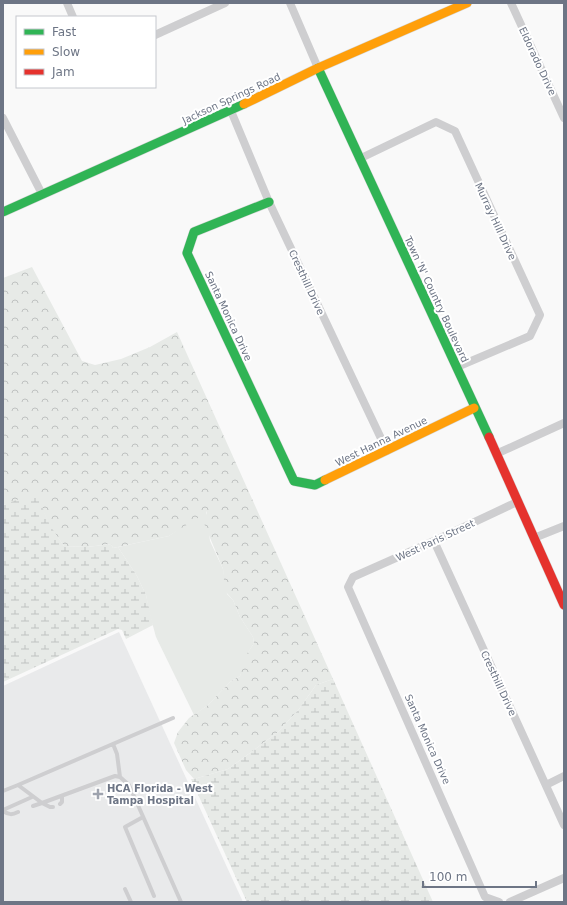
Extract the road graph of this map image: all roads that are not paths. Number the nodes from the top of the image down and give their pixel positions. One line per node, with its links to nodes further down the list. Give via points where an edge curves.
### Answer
1 (67, 3): 6 (street)
2 (225, 3): 7 (street)
3 (290, 3): 8 (street, Town 'N' Country Boulevard)
4 (467, 3): 8 (street, Jackson Springs Road)
5 (511, 3): 11 (street, Eldorado Drive)
6 (73, 16)
7 (156, 36)
8 (318, 68): 9 (street, Jackson Springs Road); 12 (street, Town 'N' Country Boulevard)
9 (231, 111): 13 (street, Jackson Springs Road); 14 (street, Cresthill Drive)
10 (3, 118): 13 (street)
11 (564, 118)
12 (359, 159): 16 (street, Town 'N' Country Boulevard); 16 (street, Murray Hill Drive, via 436,122 455,131 540,315 530,336)
13 (42, 194): 15 (street, Jackson Springs Road)
14 (269, 202): 19 (street, Cresthill Drive); 21 (street, Santa Monica Drive, via 194,232 187,253)
15 (3, 212)
16 (457, 367): 17 (street, Town 'N' Country Boulevard)
17 (474, 408): 19 (street, West Hanna Avenue); 20 (street, Town 'N' Country Boulevard)
18 (564, 423): 20 (street)
19 (387, 451): 21 (street, West Hanna Avenue, via 315,485)
20 (496, 454): 22 (street, Town 'N' Country Boulevard)
21 (294, 481)
22 (517, 502): 24 (street, Town 'N' Country Boulevard); 25 (street, West Paris Street)
23 (564, 526): 24 (street)
24 (534, 538): 27 (street, Town 'N' Country Boulevard)
25 (434, 541): 26 (street, West Paris Street); 33 (street, Cresthill Drive)
26 (353, 577): 50 (street, Santa Monica Drive, via 348,587 485,897)
27 (564, 605)
28 (173, 718): 29 (lane)
29 (113, 744): 31 (lane); 32 (lane)
30 (564, 776): 33 (street)
31 (120, 777): 36 (lane, via 115,776); 43 (lane, via 129,785)
32 (18, 785): 34 (lane); 35 (lane)
33 (546, 785): 44 (street, Cresthill Drive)
34 (3, 791)
35 (32, 796): 37 (lane); 41 (lane)
36 (62, 796): 37 (lane); 38 (lane)
37 (42, 803): 39 (lane); 40 (lane)
38 (60, 804)
39 (33, 806)
40 (53, 807)
41 (3, 810): 42 (lane, via 11,815)
42 (18, 812)
43 (143, 817): 47 (lane, via 125,827); 49 (lane)
44 (564, 825)
45 (564, 878): 51 (street)
46 (125, 889): 48 (lane)
47 (154, 896)
48 (131, 902)
49 (181, 902)
50 (499, 902)
51 (510, 902)

